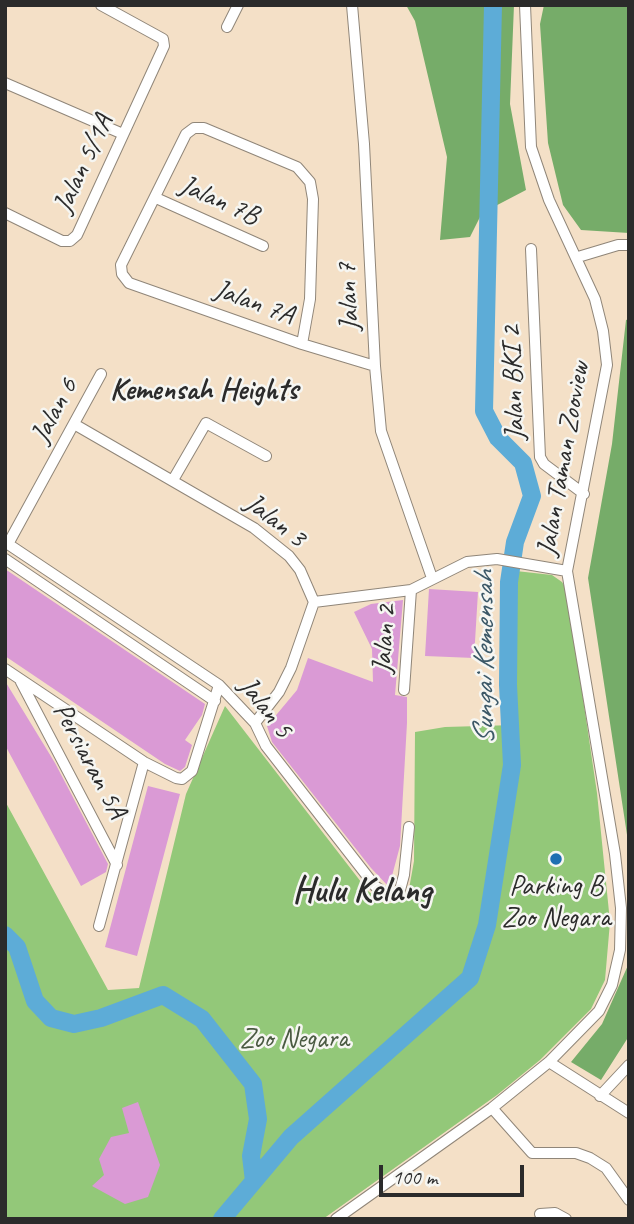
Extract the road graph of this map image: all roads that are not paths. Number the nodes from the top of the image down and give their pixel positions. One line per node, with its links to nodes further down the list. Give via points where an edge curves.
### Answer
1 (101, 5): 7 (street, Jalan 5/1A, via 163,39 164,46)
2 (238, 5): 5 (street)
3 (352, 5): 15 (street, Jalan 7)
4 (524, 5): 13 (street, Jalan Taman Zooview, via 531,147 549,200)
5 (227, 27)
6 (5, 83): 7 (street)
7 (123, 134): 9 (street, Jalan 5/1A, via 77,235 70,241)
8 (156, 198): 11 (street, Jalan 7B); 14 (street, Jalan 7A, via 121,265 130,283); 14 (street, via 186,134 194,128 204,128 297,167 310,182 313,199 310,299)
9 (5, 213)
10 (629, 245): 13 (street)
11 (263, 246)
12 (531, 248): 20 (street, Jalan BKI 2, via 540,457)
13 (578, 257): 20 (street, Jalan Taman Zooview, via 595,299 607,365)
14 (302, 344): 15 (street, Jalan 7A)
15 (375, 366): 24 (street, Jalan 7, via 381,431)
16 (101, 374): 17 (street, Jalan 6)
17 (74, 424): 19 (street, Jalan 3); 21 (street, Jalan 6)
18 (266, 456): 19 (street, via 206,423)
19 (173, 480): 26 (street, Jalan 3, via 274,543 300,570)
20 (584, 494): 23 (street, Jalan Taman Zooview)
21 (7, 543): 29 (street, Jalan 5)
22 (5, 559): 31 (street, Jalan 5)
23 (567, 572): 24 (street, via 497,559 467,562); 37 (street, Jalan Taman Zooview, via 615,854 621,950 599,1011)
24 (432, 578): 25 (street)
25 (411, 590): 26 (street); 30 (street, Jalan 2)
26 (314, 602): 32 (street, via 291,668)
27 (5, 669): 28 (street)
28 (20, 679): 33 (street); 35 (street, Persiaran 5A)
29 (219, 685): 31 (street, Persiaran 5A); 32 (street, Jalan 5)
30 (404, 690)
31 (215, 701): 33 (street, Persiaran 5A, via 188,775 176,778)
32 (255, 723): 34 (street, Jalan 5, via 266,746 375,886 389,896 400,890)
33 (144, 762): 35 (street, Persiaran 5A)
34 (409, 827)
35 (117, 864): 36 (street, Persiaran 5A)
36 (99, 926)
37 (549, 1062): 39 (street); 40 (street, Jalan Taman Zooview)
38 (629, 1065): 39 (street)
39 (600, 1096): 41 (street)
40 (492, 1108): 42 (street, via 532,1153 576,1153 590,1158 606,1168); 44 (street, Jalan Taman Zooview)
41 (629, 1113)
42 (629, 1200)
43 (540, 1214): 45 (street, via 555,1213)
44 (336, 1219)
45 (566, 1219)

